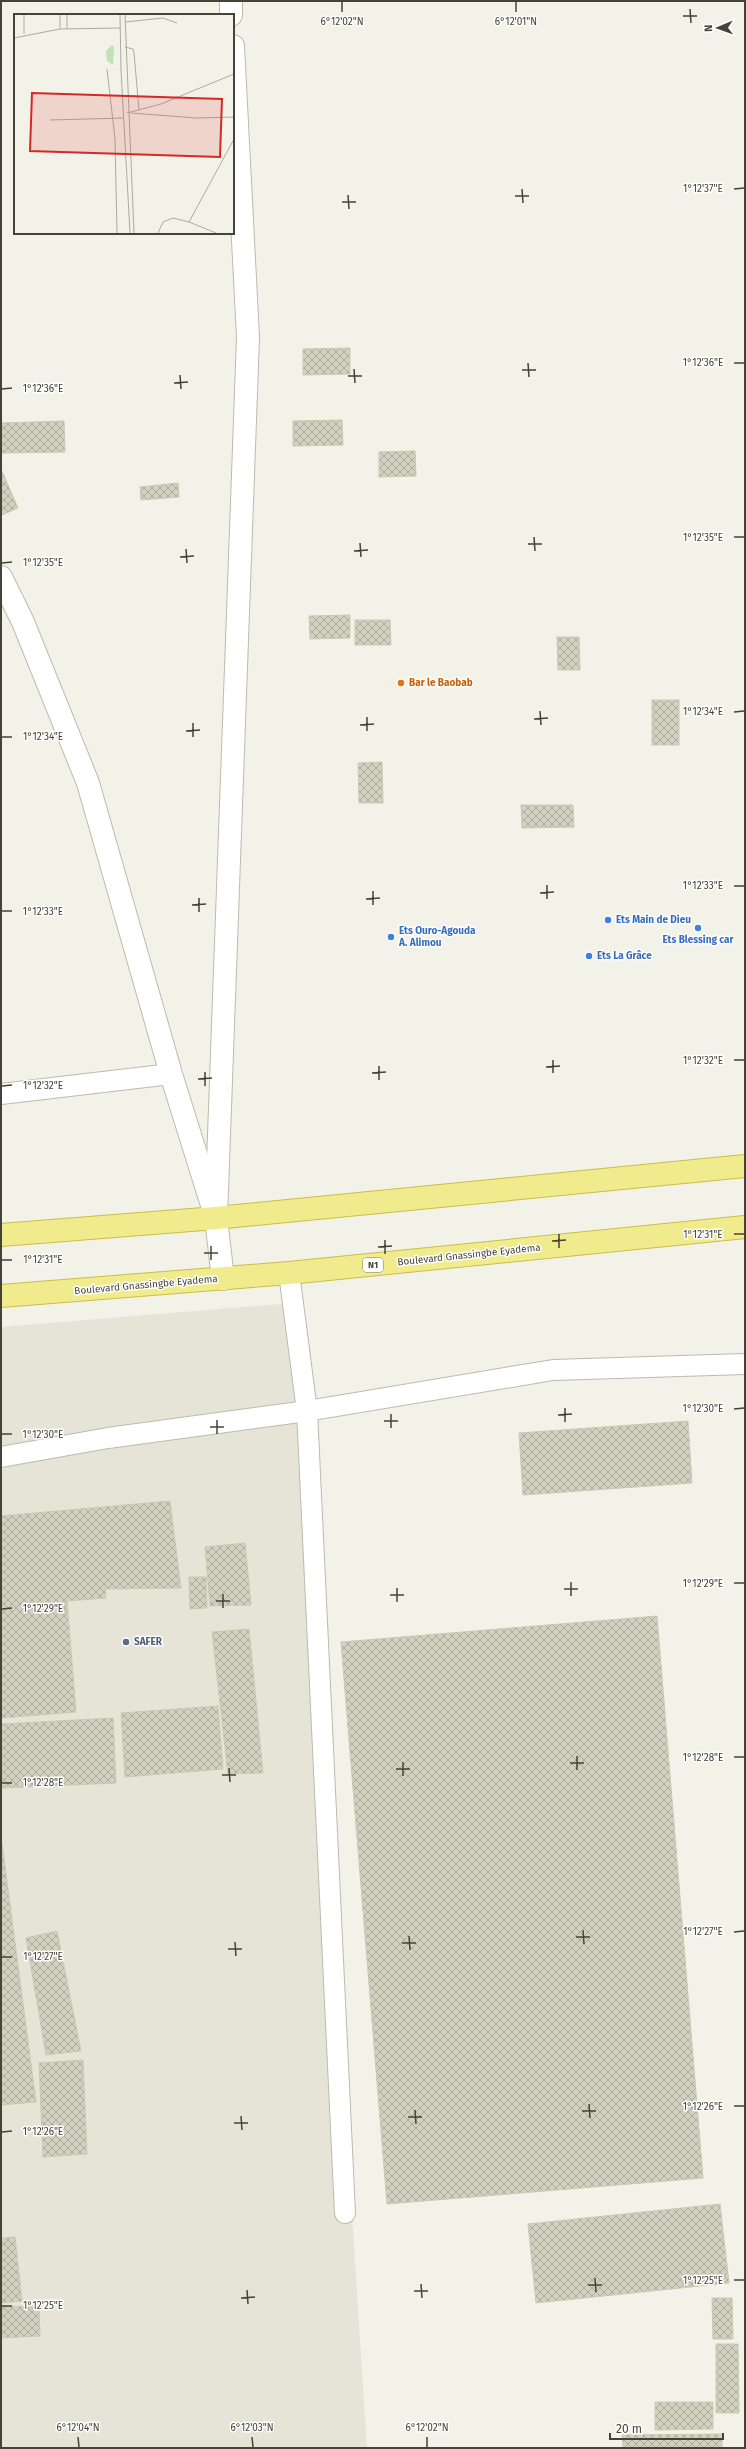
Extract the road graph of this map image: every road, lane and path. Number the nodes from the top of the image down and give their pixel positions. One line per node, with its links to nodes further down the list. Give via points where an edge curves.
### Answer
1 (231, 1): 2 (street)
2 (231, 14)
3 (234, 65): 8 (street, via 248,337)
4 (1, 577): 5 (street, via 23,622 88,783)
5 (171, 1074): 6 (lane); 8 (street)
6 (1, 1094)
7 (745, 1166): 8 (highway)
8 (216, 1218): 10 (highway); 12 (street)
9 (745, 1227): 11 (highway, Boulevard Gnassingbe Eyadema / N1)
10 (1, 1235)
11 (289, 1273): 12 (highway, Boulevard Gnassingbe Eyadema / N1); 15 (lane)
12 (223, 1279): 13 (highway, Boulevard Gnassingbe Eyadema / N1)
13 (1, 1296)
14 (745, 1364): 15 (lane, via 553,1370)
15 (307, 1411): 16 (lane, via 108,1438); 17 (lane)
16 (1, 1457)
17 (345, 2213)

